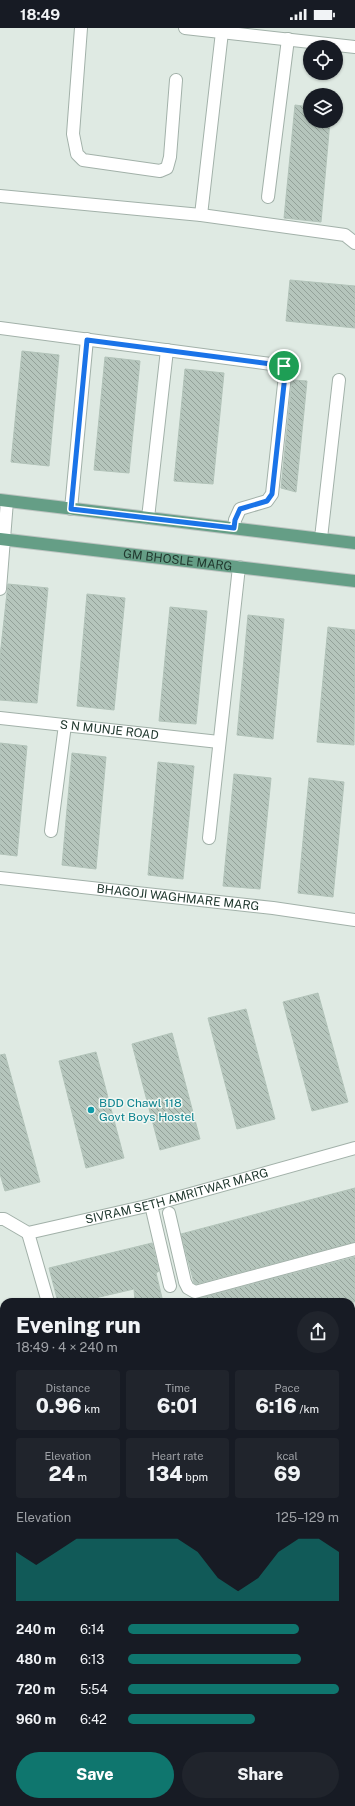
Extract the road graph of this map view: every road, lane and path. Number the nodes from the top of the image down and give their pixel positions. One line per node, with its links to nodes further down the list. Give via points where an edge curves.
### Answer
1 (81, 28): 6 (street, via 73,134 77,154 83,160 160,171 167,168)
2 (185, 28): 3 (street)
3 (222, 32): 4 (street); 9 (street)
4 (288, 40): 5 (street); 8 (street)
5 (355, 47)
6 (176, 80)
7 (0, 196): 9 (street)
8 (268, 197)
9 (201, 215): 10 (street, via 345,236)
10 (355, 243)
11 (0, 328): 12 (street)
12 (87, 340): 13 (street); 16 (street)
13 (167, 350): 17 (street); 18 (street, via 287,368 272,494 267,501 240,509)
14 (339, 380): 19 (street)
15 (4, 501): 16 (main road); 20 (street)
16 (71, 509): 17 (main road)
17 (148, 518): 18 (main road)
18 (234, 528): 19 (main road)
19 (321, 538): 21 (main road)
20 (2, 539): 22 (main road, GM BHOSLE MARG); 24 (street)
21 (355, 543)
22 (239, 567): 23 (main road, GM BHOSLE MARG); 27 (street)
23 (355, 580)
24 (0, 589)
25 (0, 718): 26 (street, S N MUNJE ROAD)
26 (65, 725): 27 (street, S N MUNJE ROAD); 28 (street)
27 (219, 742): 29 (street)
28 (51, 831)
29 (209, 838)
30 (0, 878): 31 (street, BHAGOJI WAGHMARE MARG, via 273,908)
31 (355, 920)
32 (355, 1148): 33 (street, SIVRAM SETH AMRITWAR MARG)
33 (151, 1205): 36 (street, SIVRAM SETH AMRITWAR MARG); 38 (street)
34 (169, 1213): 37 (street, via 185,1282 188,1288 195,1292)
35 (0, 1219): 36 (street)
36 (28, 1234): 39 (street)
37 (355, 1249)
38 (170, 1286)
39 (47, 1298)

